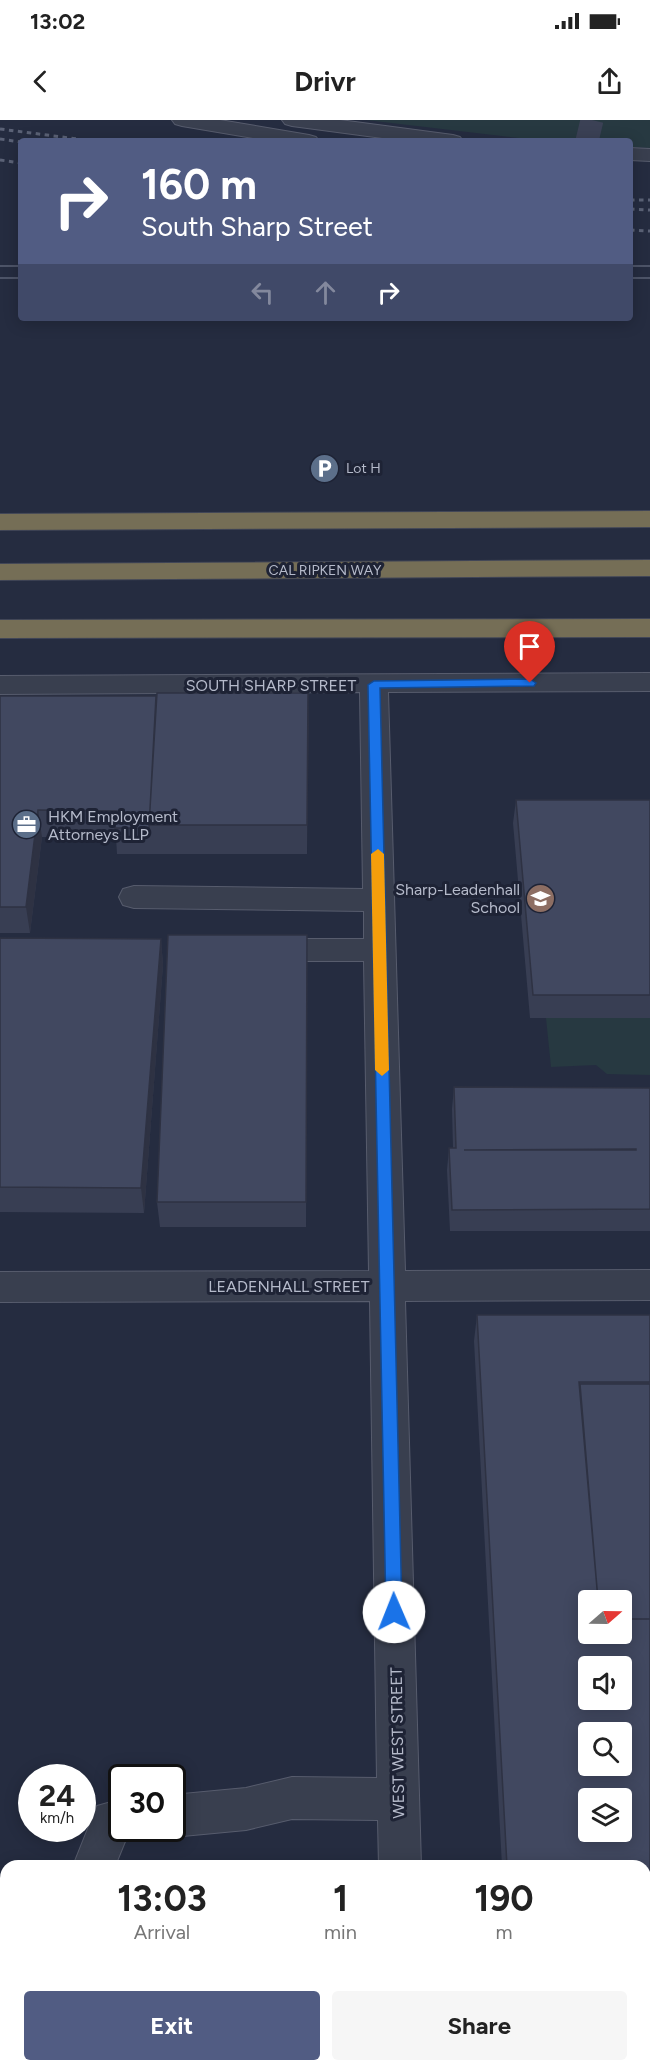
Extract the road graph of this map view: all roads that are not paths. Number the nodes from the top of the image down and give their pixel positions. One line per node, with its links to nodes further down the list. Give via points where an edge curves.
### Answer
1 (182, 120): 3 (street)
2 (292, 120): 4 (street)
3 (291, 138)
4 (430, 138)
5 (633, 154): 6 (street)
6 (650, 155)
7 (650, 518): 8 (highway)
8 (0, 522)
9 (650, 568): 10 (highway, CAL RIPKEN WAY)
10 (0, 572)
11 (650, 628): 12 (highway)
12 (0, 629)
13 (650, 682): 15 (street, SOUTH SHARP STREET)
14 (0, 685): 15 (street, SOUTH SHARP STREET)
15 (374, 685): 17 (street, WEST WEST STREET)
16 (134, 897): 17 (street)
17 (379, 900): 18 (street, WEST WEST STREET)
18 (380, 950): 19 (street); 21 (street, WEST WEST STREET)
19 (237, 951)
20 (650, 1285): 21 (street, LEADENHALL STREET)
21 (387, 1286): 22 (street, LEADENHALL STREET); 23 (street, WEST WEST STREET)
22 (0, 1287)
23 (398, 1799): 24 (street, via 292,1798 246,1809); 27 (street, WEST WEST STREET)
24 (186, 1815)
25 (108, 1831): 26 (street)
26 (96, 1860)
27 (400, 1860)

